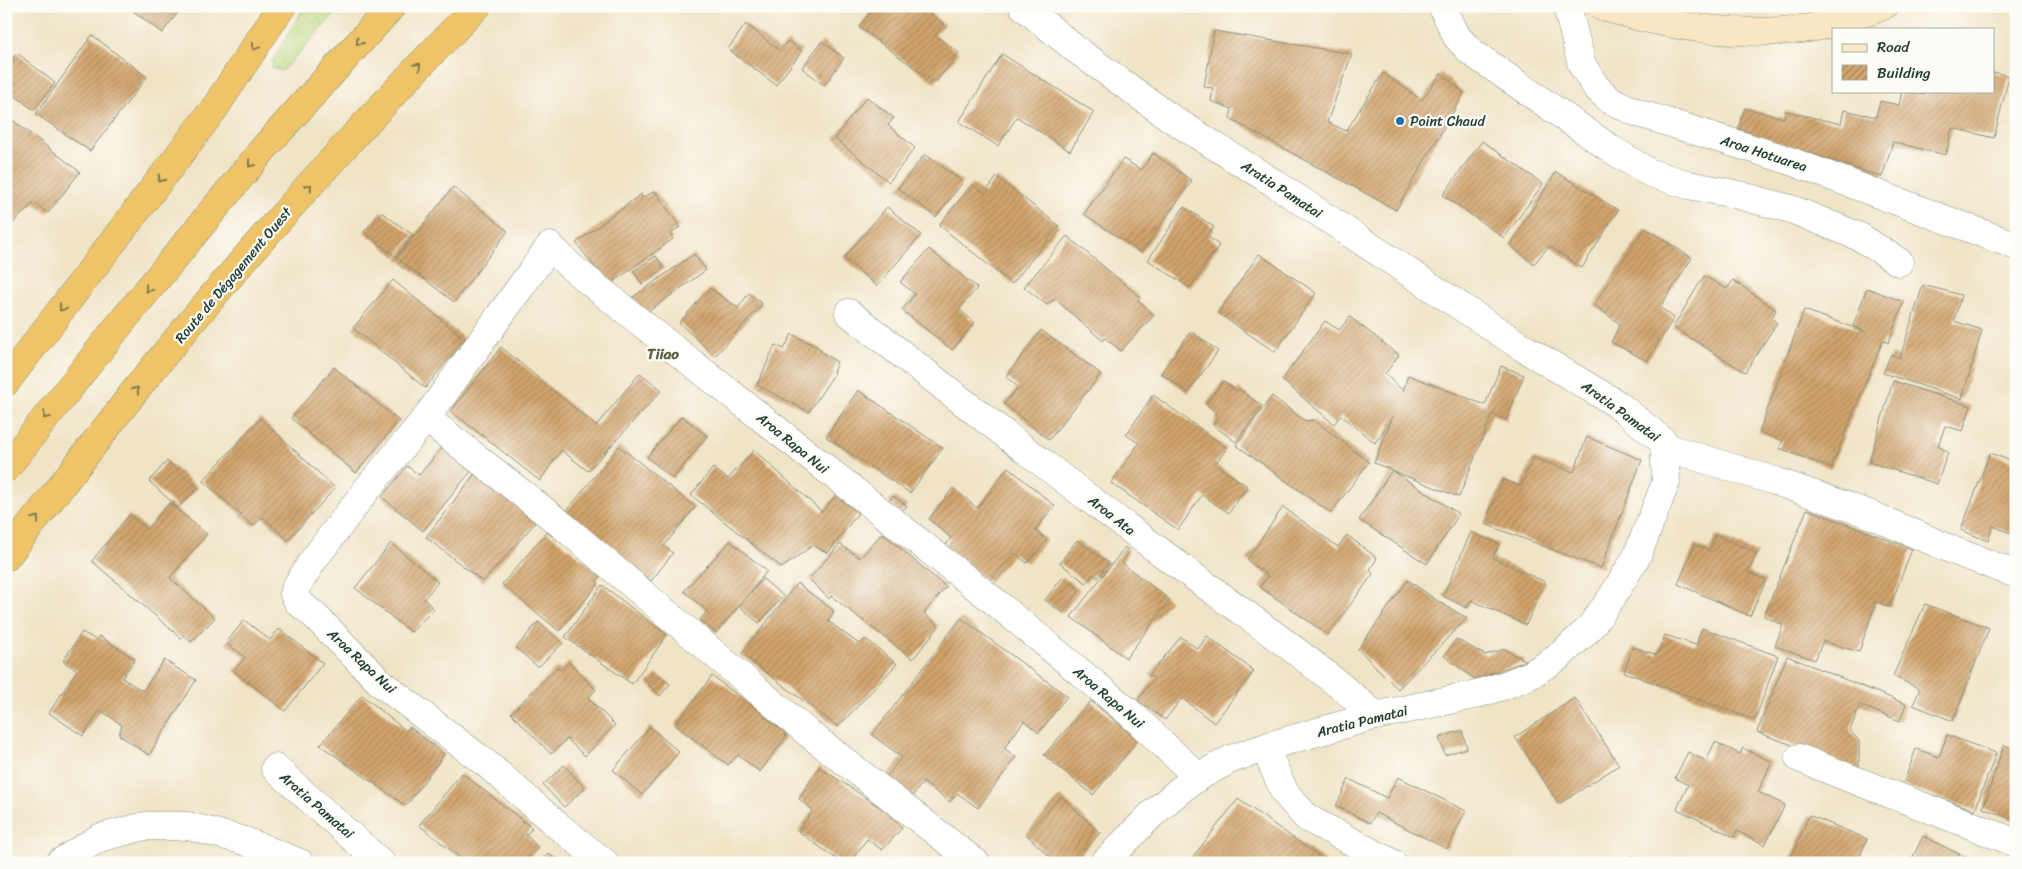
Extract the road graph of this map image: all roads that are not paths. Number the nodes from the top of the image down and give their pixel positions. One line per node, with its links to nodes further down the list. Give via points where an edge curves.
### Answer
1 (282, 6): 12 (highway, one-way to 12, via 214,109)
2 (392, 6): 15 (highway, one-way to 15, via 265,147)
3 (477, 6): 16 (highway, Route de Dégagement Ouest, one-way to 3, via 215,295 383,104)
4 (1023, 6): 14 (street, Aratia Pamatai, via 1074,48 1172,119 1522,348 1617,404 1664,442)
5 (1442, 6): 10 (street, via 1457,37 1471,52 1650,173 1689,186 1791,209 1860,238)
6 (1567, 6): 9 (street, Aroa Hotuarea, via 1582,65 1596,87 1610,100 1636,112 1785,159)
7 (1601, 6): 8 (main road, via 1685,26 1748,32 1802,29 1848,19)
8 (1883, 6)
9 (2016, 246)
10 (1898, 262)
11 (849, 314): 18 (street, Aroa Ata, via 1162,554 1297,650)
12 (6, 382)
13 (426, 418): 22 (street, Aroa Rapa Nui, via 550,246 571,267 1046,644 1131,714); 27 (street, Aroa Rapa Nui, via 314,559 294,594 298,602 382,684 488,764); 28 (street, via 562,525 808,733)
14 (1664, 447): 17 (street, via 1869,514); 18 (street, Aratia Pamatai, via 1666,482 1637,556 1612,597 1570,647 1537,672 1503,686)
15 (6, 468)
16 (6, 557)
17 (2016, 574)
18 (1376, 716): 19 (street, Aratia Pamatai)
19 (1264, 748): 22 (street, Aratia Pamatai, via 1231,759); 30 (street, via 1285,793 1306,818)
20 (1799, 758): 23 (street)
21 (275, 768): 26 (street, Aratia Pamatai)
22 (1198, 777): 29 (street, Aratia Pamatai, via 1150,816)
23 (2016, 843)
24 (59, 863): 25 (street, via 99,838 145,826 188,826 242,840)
25 (300, 863)
26 (381, 863)
27 (605, 863)
28 (976, 863)
29 (1104, 863)
30 (1392, 863)

